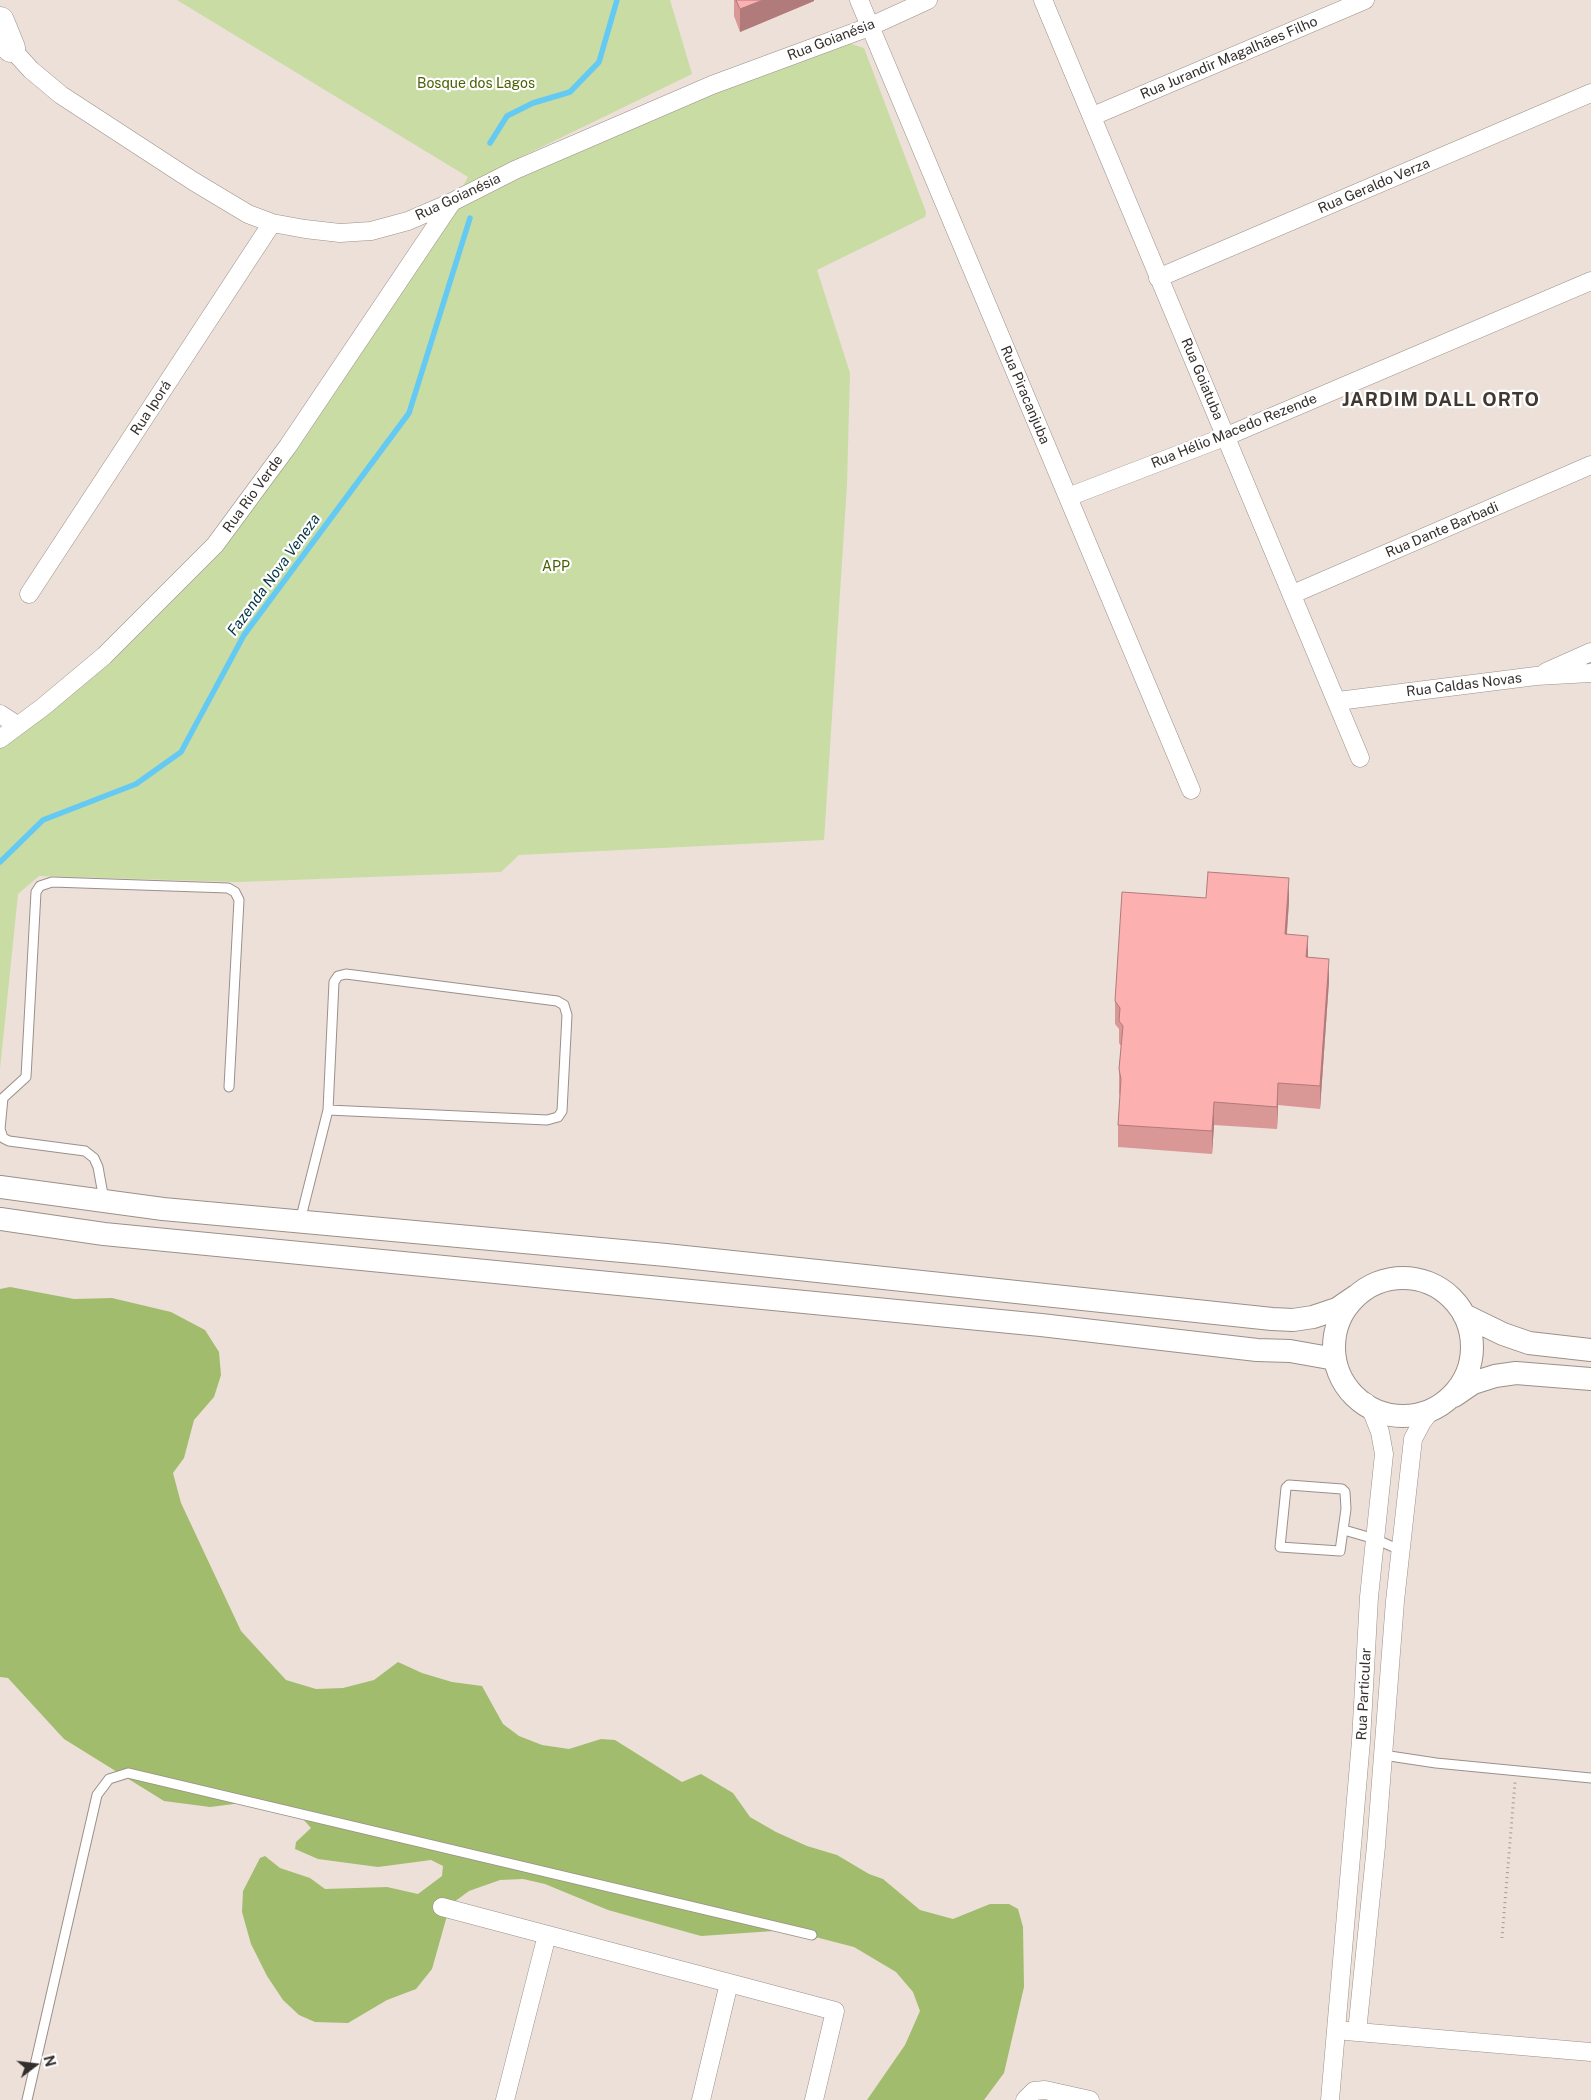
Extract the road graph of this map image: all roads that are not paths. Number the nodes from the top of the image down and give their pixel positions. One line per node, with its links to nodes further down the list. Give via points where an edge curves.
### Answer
1 (859, 0): 6 (street, Rua Piracanjuba)
2 (928, 0): 6 (street, Rua Goianésia)
3 (1043, 0): 9 (street, Rua Goiatuba)
4 (1365, 0): 9 (street, Rua Jurandir Magalhães Filho)
5 (0, 21): 7 (highway)
6 (869, 27): 10 (street, Rua Goianésia, via 712,85 515,170); 16 (street, Rua Piracanjuba)
7 (5, 47): 11 (street, Rua Goianésia, via 61,95 193,181 248,214)
8 (1591, 93): 12 (street, Rua Geraldo Verza)
9 (1093, 116): 12 (street, Rua Goiatuba)
10 (452, 202): 11 (street, Rua Goianésia, via 408,221 371,231 340,233); 24 (street, Rua Rio Verde, via 288,446 215,545 104,656)
11 (272, 223): 17 (street, Rua Iporá)
12 (1158, 278): 14 (street, Rua Goiatuba)
13 (1591, 281): 14 (street, Rua Hélio Macedo Rezende)
14 (1226, 436): 16 (street, Rua Hélio Macedo Rezende); 18 (street, Rua Goiatuba)
15 (1591, 466): 18 (street, Rua Dante Barbadi)
16 (1068, 497): 27 (street, Rua Piracanjuba)
17 (29, 594)
18 (1293, 594): 22 (street, Rua Goiatuba)
19 (1591, 652): 21 (street)
20 (1591, 673): 21 (street, Rua Caldas Novas)
21 (1536, 676): 22 (street, Rua Caldas Novas)
22 (1338, 701): 26 (street, Rua Goiatuba)
23 (0, 714): 24 (street)
24 (17, 725): 25 (street, Rua Rio Verde)
25 (0, 739)
26 (1360, 758)
27 (1191, 790)
28 (229, 1087): 31 (lane, via 239,900 235,892 228,888 52,882 40,886 36,892 26,1077 3,1098 0,1129 3,1138 9,1141 85,1151 94,1158 98,1167)
29 (328, 1110): 29 (lane, via 334,982 338,976 346,974 556,1001 564,1005 568,1015 562,1112 558,1118); 33 (lane)
30 (0, 1187): 31 (street)
31 (104, 1202): 33 (street)
32 (0, 1219): 37 (street, via 113,1235 1041,1325 1298,1352)
33 (300, 1222): 34 (street, via 666,1255 1272,1319 1293,1320 1313,1316 1337,1309)
34 (1356, 1296): 35 (street, via 1380,1282 1394,1278 1414,1279 1434,1285 1446,1293); 37 (street, via 1338,1325)
35 (1464, 1315): 36 (street, via 1529,1343); 40 (street, via 1471,1337 1466,1376 1458,1389)
36 (1591, 1350)
37 (1335, 1359): 39 (street, via 1350,1391)
38 (1591, 1379): 40 (street, via 1516,1374 1495,1376 1473,1383)
39 (1366, 1402): 40 (street, via 1379,1411 1396,1416 1414,1415); 42 (street, Rua Particular, via 1380,1432 1384,1454)
40 (1439, 1405): 43 (street, Rua Particular, via 1422,1422 1413,1439)
41 (1344, 1530): 41 (lane, via 1346,1496 1342,1489 1286,1486 1280,1548 1337,1552 1341,1550); 42 (lane)
42 (1375, 1539): 43 (lane); 44 (street, Rua Particular)
43 (1400, 1550): 45 (street, Rua Particular)
44 (1369, 1597): 45 (street); 52 (street, Rua Particular)
45 (1394, 1601): 46 (street, Rua Particular)
46 (1383, 1755): 47 (lane); 52 (street, Rua Particular, via 1380,1868)
47 (1591, 1778)
48 (442, 1907): 49 (street)
49 (547, 1935): 51 (street); 57 (street)
50 (812, 1935): 56 (lane, via 128,1773 109,1779 97,1795)
51 (729, 1983): 58 (street); 59 (street, via 836,2011)
52 (1350, 1990): 53 (street, Rua Particular); 54 (street, Rua Particular)
53 (1336, 2030): 54 (street); 62 (street, Rua Particular)
54 (1357, 2032): 55 (street)
55 (1591, 2052)
56 (27, 2100)
57 (505, 2100)
58 (700, 2100)
59 (814, 2100)
60 (1025, 2100): 61 (street, via 1034,2091 1045,2090)
61 (1090, 2100)
62 (1330, 2100)

